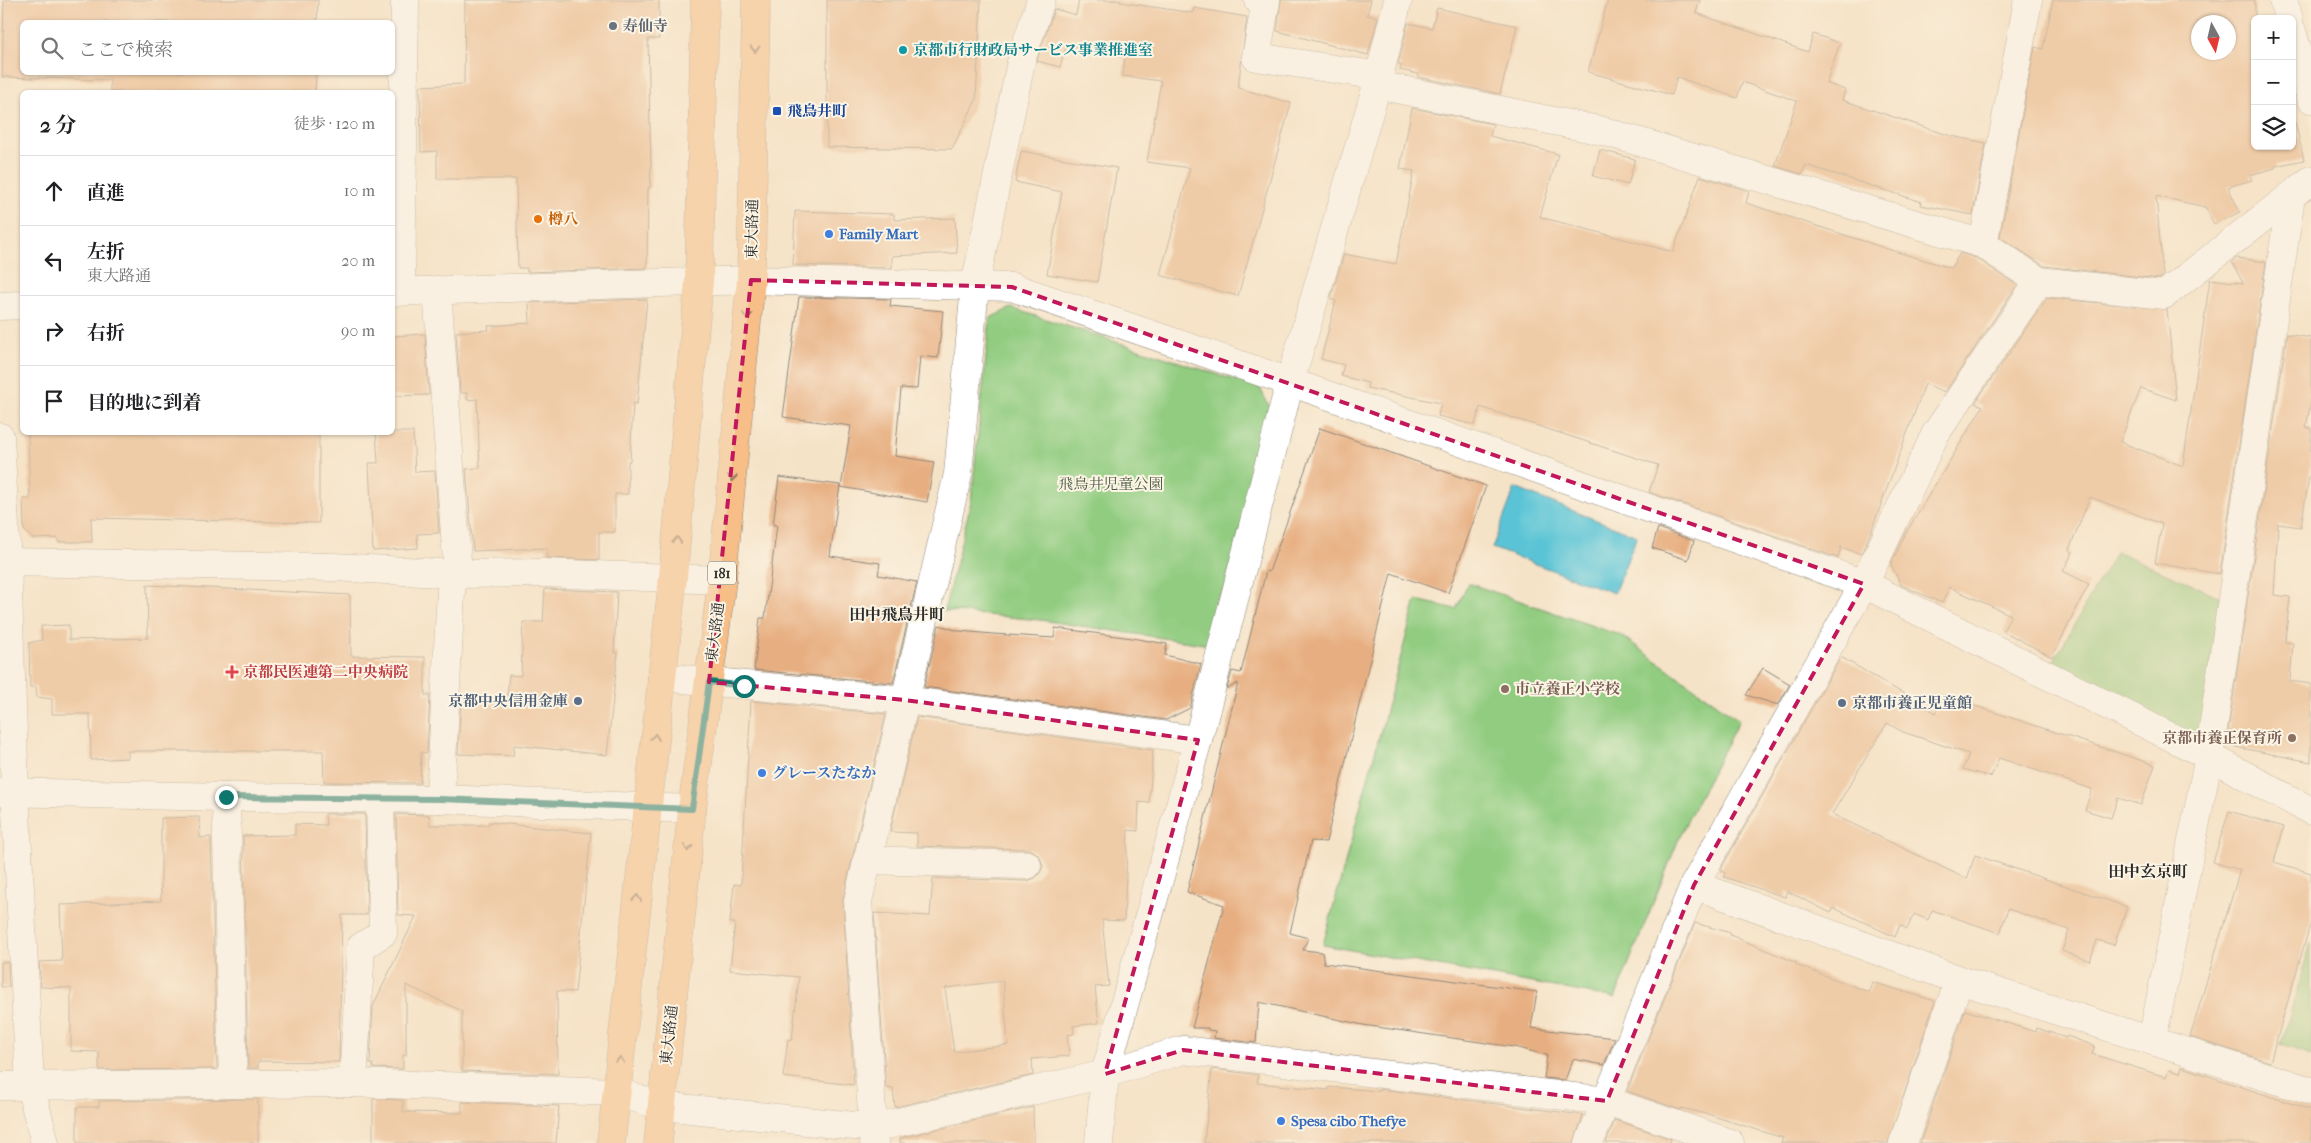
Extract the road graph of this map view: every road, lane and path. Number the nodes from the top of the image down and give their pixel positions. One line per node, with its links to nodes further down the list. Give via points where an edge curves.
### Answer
1 (405, 0): 20 (street)
2 (705, 0): 16 (main road)
3 (756, 0): 15 (main road, 東大路通 / 181, one-way to 15)
4 (1041, 0): 18 (street, via 1022,57)
5 (1258, 0): 11 (street, via 1266,1 1256,57)
6 (1398, 0): 11 (street)
7 (2028, 0): 14 (street)
8 (2283, 0): 9 (street)
9 (2288, 15)
10 (2296, 45): 12 (street)
11 (1378, 80): 14 (street, via 1603,131); 23 (street)
12 (2311, 99)
13 (2301, 188): 17 (street, via 2164,295); 34 (street)
14 (1982, 244): 17 (street)
15 (751, 280): 16 (street); 18 (street); 28 (main road, 東大路通 / 181, one-way to 28)
16 (699, 281): 19 (street); 27 (main road, one-way to 16)
17 (2039, 281): 29 (street, via 1936,433)
18 (975, 286): 23 (street, via 1012,287); 32 (street, via 958,474)
19 (437, 290): 20 (street); 26 (street)
20 (397, 291)
21 (20, 305): 22 (street)
22 (0, 306)
23 (1290, 382): 29 (street); 33 (street)
24 (0, 437): 25 (street)
25 (4, 562): 26 (street); 35 (street)
26 (455, 573): 27 (street); 38 (street)
27 (674, 577): 28 (street); 30 (main road)
28 (722, 580): 31 (main road, 東大路通 / 181)
29 (1864, 584): 34 (street); 44 (street)
30 (662, 677): 31 (street); 39 (main road, one-way to 30)
31 (709, 682): 32 (street); 40 (main road, 東大路通 / 181)
32 (905, 700): 33 (street); 42 (street)
33 (1198, 740): 47 (street)
34 (2209, 756): 41 (street); 46 (street)
35 (7, 792): 36 (street); 50 (street)
36 (226, 797): 37 (street); 49 (street)
37 (380, 799): 38 (street); 48 (street, via 383,933 361,947)
38 (440, 799): 39 (street)
39 (647, 806): 40 (street); 53 (main road, one-way to 39)
40 (692, 809): 55 (main road, 東大路通 / 181, one-way to 55)
41 (2311, 811)
42 (868, 860): 43 (street); 56 (street, via 858,901)
43 (1027, 865)
44 (1694, 885): 45 (street); 54 (street)
45 (1958, 980): 46 (street); 63 (street)
46 (2152, 1041): 52 (street)
47 (1105, 1074): 54 (street, via 1183,1050); 56 (street); 60 (street)
48 (353, 1083): 49 (street); 53 (street)
49 (233, 1084): 50 (street)
50 (30, 1085): 51 (street); 57 (street)
51 (0, 1086)
52 (2311, 1091)
53 (616, 1092): 55 (street); 58 (main road)
54 (1607, 1101): 61 (street); 62 (street)
55 (662, 1106): 56 (street); 59 (main road, 東大路通 / 181)
56 (874, 1135)
57 (44, 1143)
58 (611, 1143)
59 (658, 1143)
60 (1099, 1143)
61 (1589, 1143)
62 (1730, 1143)
63 (1903, 1143)

